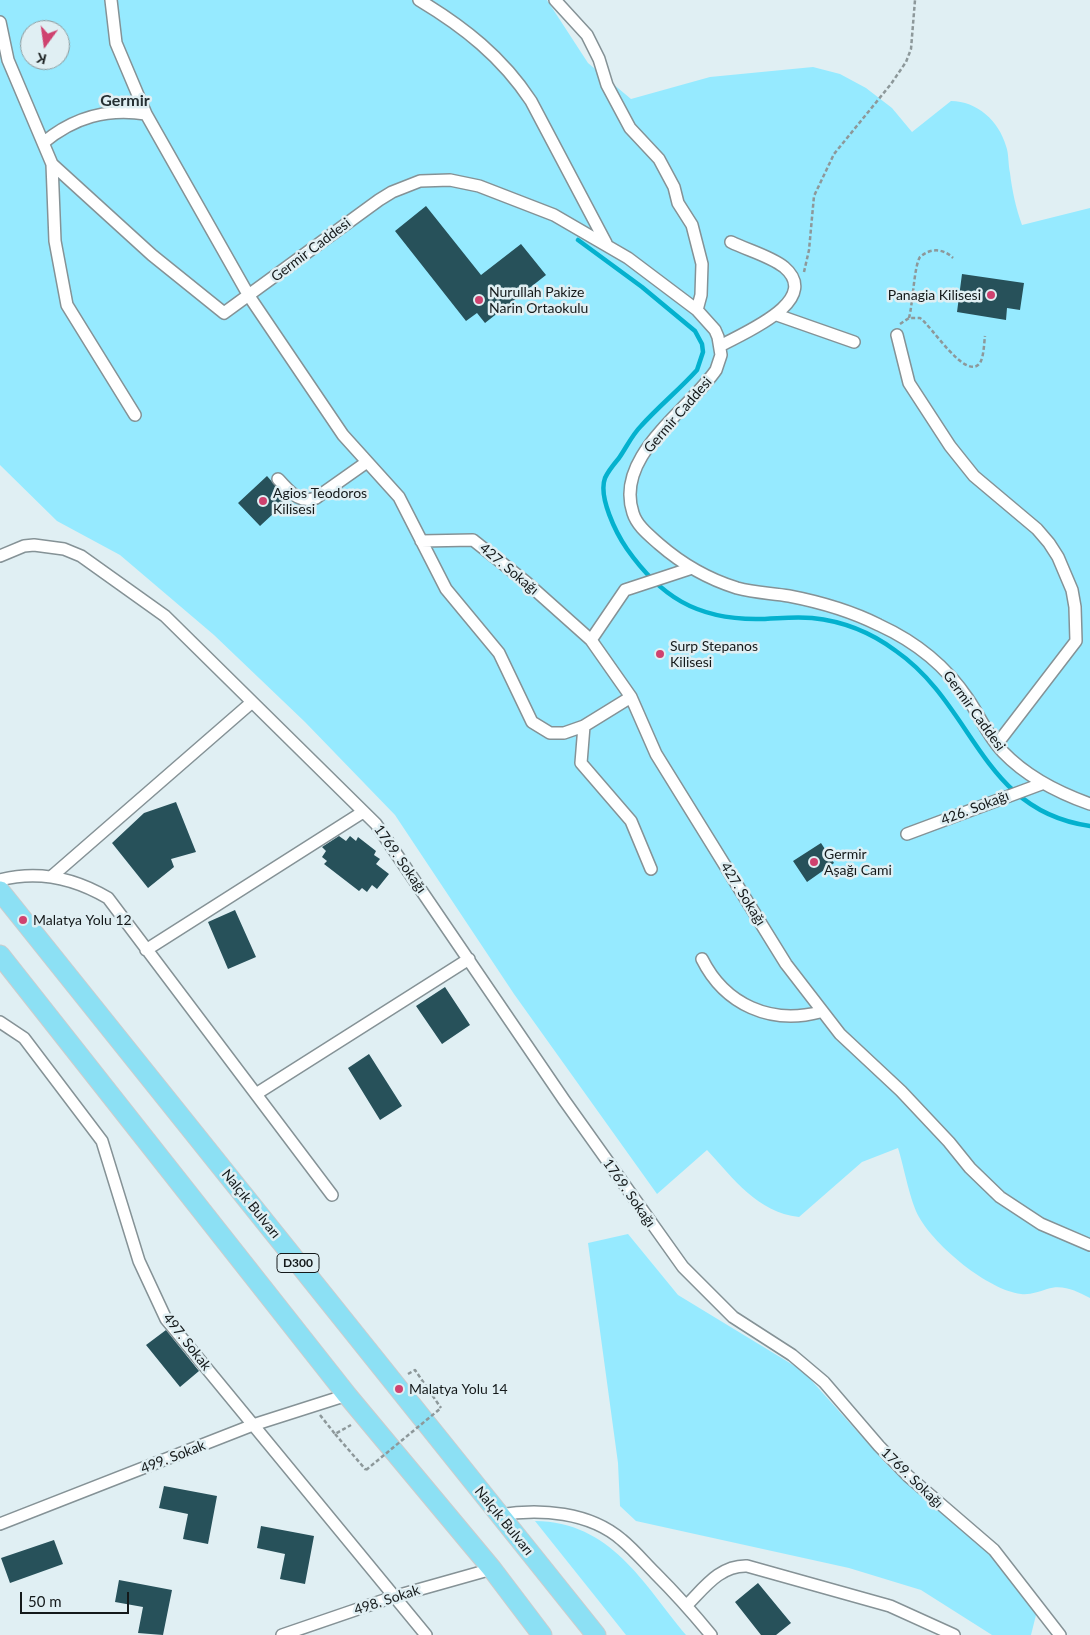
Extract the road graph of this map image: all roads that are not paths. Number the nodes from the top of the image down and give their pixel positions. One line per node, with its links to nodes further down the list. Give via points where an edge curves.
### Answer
1 (110, 0): 5 (street, via 116,43)
2 (419, 0): 9 (street, via 474,36 518,82)
3 (555, 0): 11 (street, via 587,35 607,85 630,128 659,159 692,225 702,264)
4 (0, 22): 6 (street, via 8,60)
5 (146, 114): 6 (street, via 98,114 68,124); 10 (street)
6 (43, 143): 7 (street)
7 (52, 164): 10 (street, Germir Caddesi, via 152,255 224,313); 16 (street, via 55,242 67,305)
8 (731, 242): 12 (street, via 783,266 792,282 792,295)
9 (606, 243): 10 (street, Germir Caddesi, via 554,215 480,186 450,180 420,181 379,200); 11 (street, Germir Caddesi)
10 (249, 296): 17 (street, via 343,435)
11 (697, 310): 15 (street, Germir Caddesi, via 715,330)
12 (777, 315): 14 (street); 15 (street)
13 (897, 335): 26 (street, via 909,383 950,446 974,476 1049,543 1072,590 1076,641)
14 (854, 342)
15 (720, 346): 21 (street, Germir Caddesi, via 716,370 646,449 631,482 630,503 636,522 668,552)
16 (135, 415)
17 (367, 462): 18 (street, via 310,500 294,496); 19 (street, via 399,497)
18 (278, 478)
19 (422, 541): 22 (street, 427. Sokağı, via 473,540); 25 (street, via 446,588 499,652 532,722 557,734)
20 (0, 556): 24 (street, 1769. Sokağı, via 34,545 54,546 81,556 165,616)
21 (692, 568): 22 (street, via 625,590); 26 (street, Germir Caddesi, via 737,588 836,608 896,633 944,669 967,697)
22 (591, 640): 23 (street, 427. Sokağı)
23 (631, 697): 25 (street); 39 (street, 427. Sokağı, via 656,754 786,964)
24 (251, 703): 29 (street, 1769. Sokağı); 32 (street)
25 (584, 726): 31 (street, via 581,763 631,821)
26 (997, 744): 27 (street, Germir Caddesi, via 1013,762)
27 (1044, 783): 28 (street, Germir Caddesi); 30 (street, 426. Sokağı)
28 (1090, 804)
29 (363, 812): 35 (street); 37 (street, 1769. Sokağı, via 376,824)
30 (907, 834)
31 (651, 869)
32 (51, 877): 33 (street, via 26,875); 35 (street, via 84,886 108,898)
33 (0, 880)
34 (0, 891): 46 (highway, Nalçık Bulvarı / D300)
35 (146, 950): 41 (street)
36 (0, 955): 44 (highway)
37 (469, 959): 41 (street); 57 (street, 1769. Sokağı, via 564,1100 684,1267 733,1317 792,1355 824,1382 908,1476 994,1550)
38 (702, 959): 39 (street, via 722,988 750,1008 784,1017)
39 (820, 1012): 43 (street, 427. Sokağı, via 859,1054 901,1091 1000,1197 1041,1224)
40 (0, 1022): 45 (street, 497. Sokak, via 24,1038 102,1141 139,1261 166,1319)
41 (256, 1094): 42 (street)
42 (332, 1195)
43 (1090, 1245)
44 (347, 1395): 45 (street, 499. Sokak); 48 (highway)
45 (253, 1425): 47 (street, 499. Sokak); 49 (street, 497. Sokak)
46 (499, 1515): 50 (street, via 546,1512 577,1518 600,1527 621,1539); 54 (highway, Nalçık Bulvarı / D300)
47 (0, 1524)
48 (492, 1569): 49 (street, 498. Sokak); 53 (highway)
49 (396, 1596): 51 (street, 498. Sokak); 52 (street, 497. Sokak)
50 (687, 1605): 55 (street); 56 (street, via 722,1572 747,1566 890,1606)
51 (282, 1635)
52 (426, 1635)
53 (542, 1635)
54 (596, 1635)
55 (711, 1635)
56 (954, 1635)
57 (1060, 1635)

